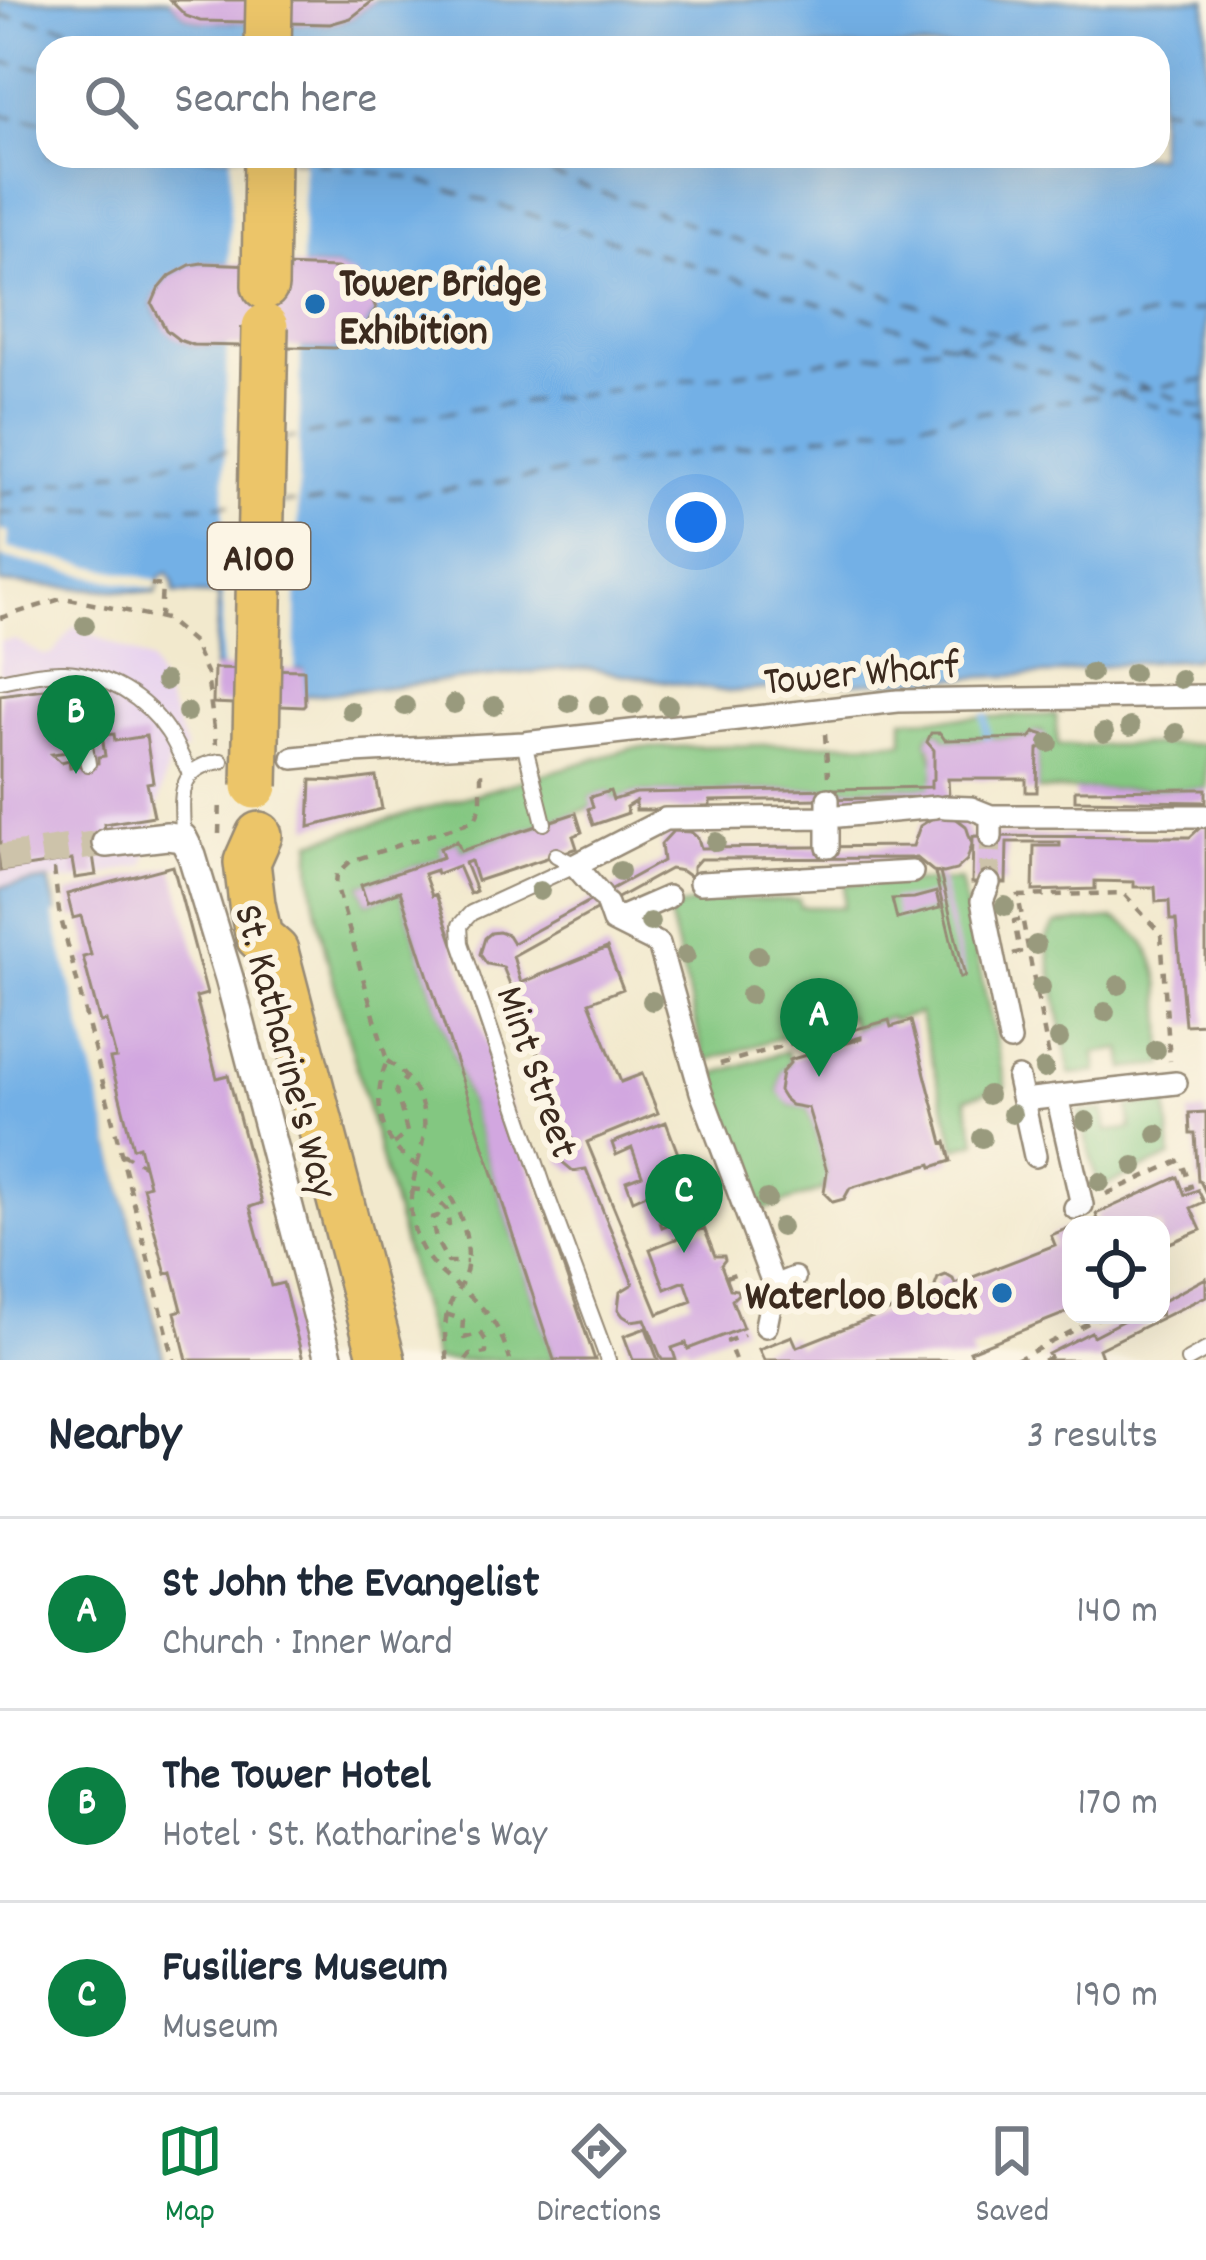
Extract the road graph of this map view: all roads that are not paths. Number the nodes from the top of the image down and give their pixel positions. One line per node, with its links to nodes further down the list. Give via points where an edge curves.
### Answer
1 (269, 1): 2 (highway)
2 (268, 36)
3 (267, 168): 11 (highway, A100, bridge, via 265,306)
4 (73, 674): 5 (lane); 9 (lane); 10 (lane, via 96,677 146,706)
5 (0, 680)
6 (1206, 696): 7 (street, Tower Wharf, via 898,701)
7 (524, 743): 8 (street, Tower Wharf); 14 (lane)
8 (293, 758)
9 (88, 764)
10 (190, 773): 11 (lane, via 203,764); 15 (lane)
11 (228, 774): 32 (highway, A100, via 259,937 275,951)
12 (828, 802): 13 (street, via 971,808 991,826 1071,807); 17 (street, via 665,819); 18 (street)
13 (1195, 811)
14 (544, 823)
15 (183, 838): 16 (street); 31 (street, St. Katharine's Way, via 229,978)
16 (106, 843)
17 (566, 860): 23 (street); 33 (lane, Mint Street, via 471,913 460,925 461,943)
18 (828, 860): 19 (street); 20 (street, via 800,878)
19 (912, 872)
20 (700, 883)
21 (989, 883): 24 (street, via 982,901)
22 (668, 897): 23 (street)
23 (607, 907): 29 (street, via 659,944 695,1070 784,1282)
24 (1010, 1040)
25 (1174, 1084): 26 (street)
26 (1057, 1096): 27 (street, via 1020,1089); 28 (street)
27 (1035, 1156)
28 (1079, 1206)
29 (766, 1326)
30 (1206, 1350): 34 (lane)
31 (329, 1360)
32 (382, 1360)
33 (608, 1360)
34 (1188, 1360)

